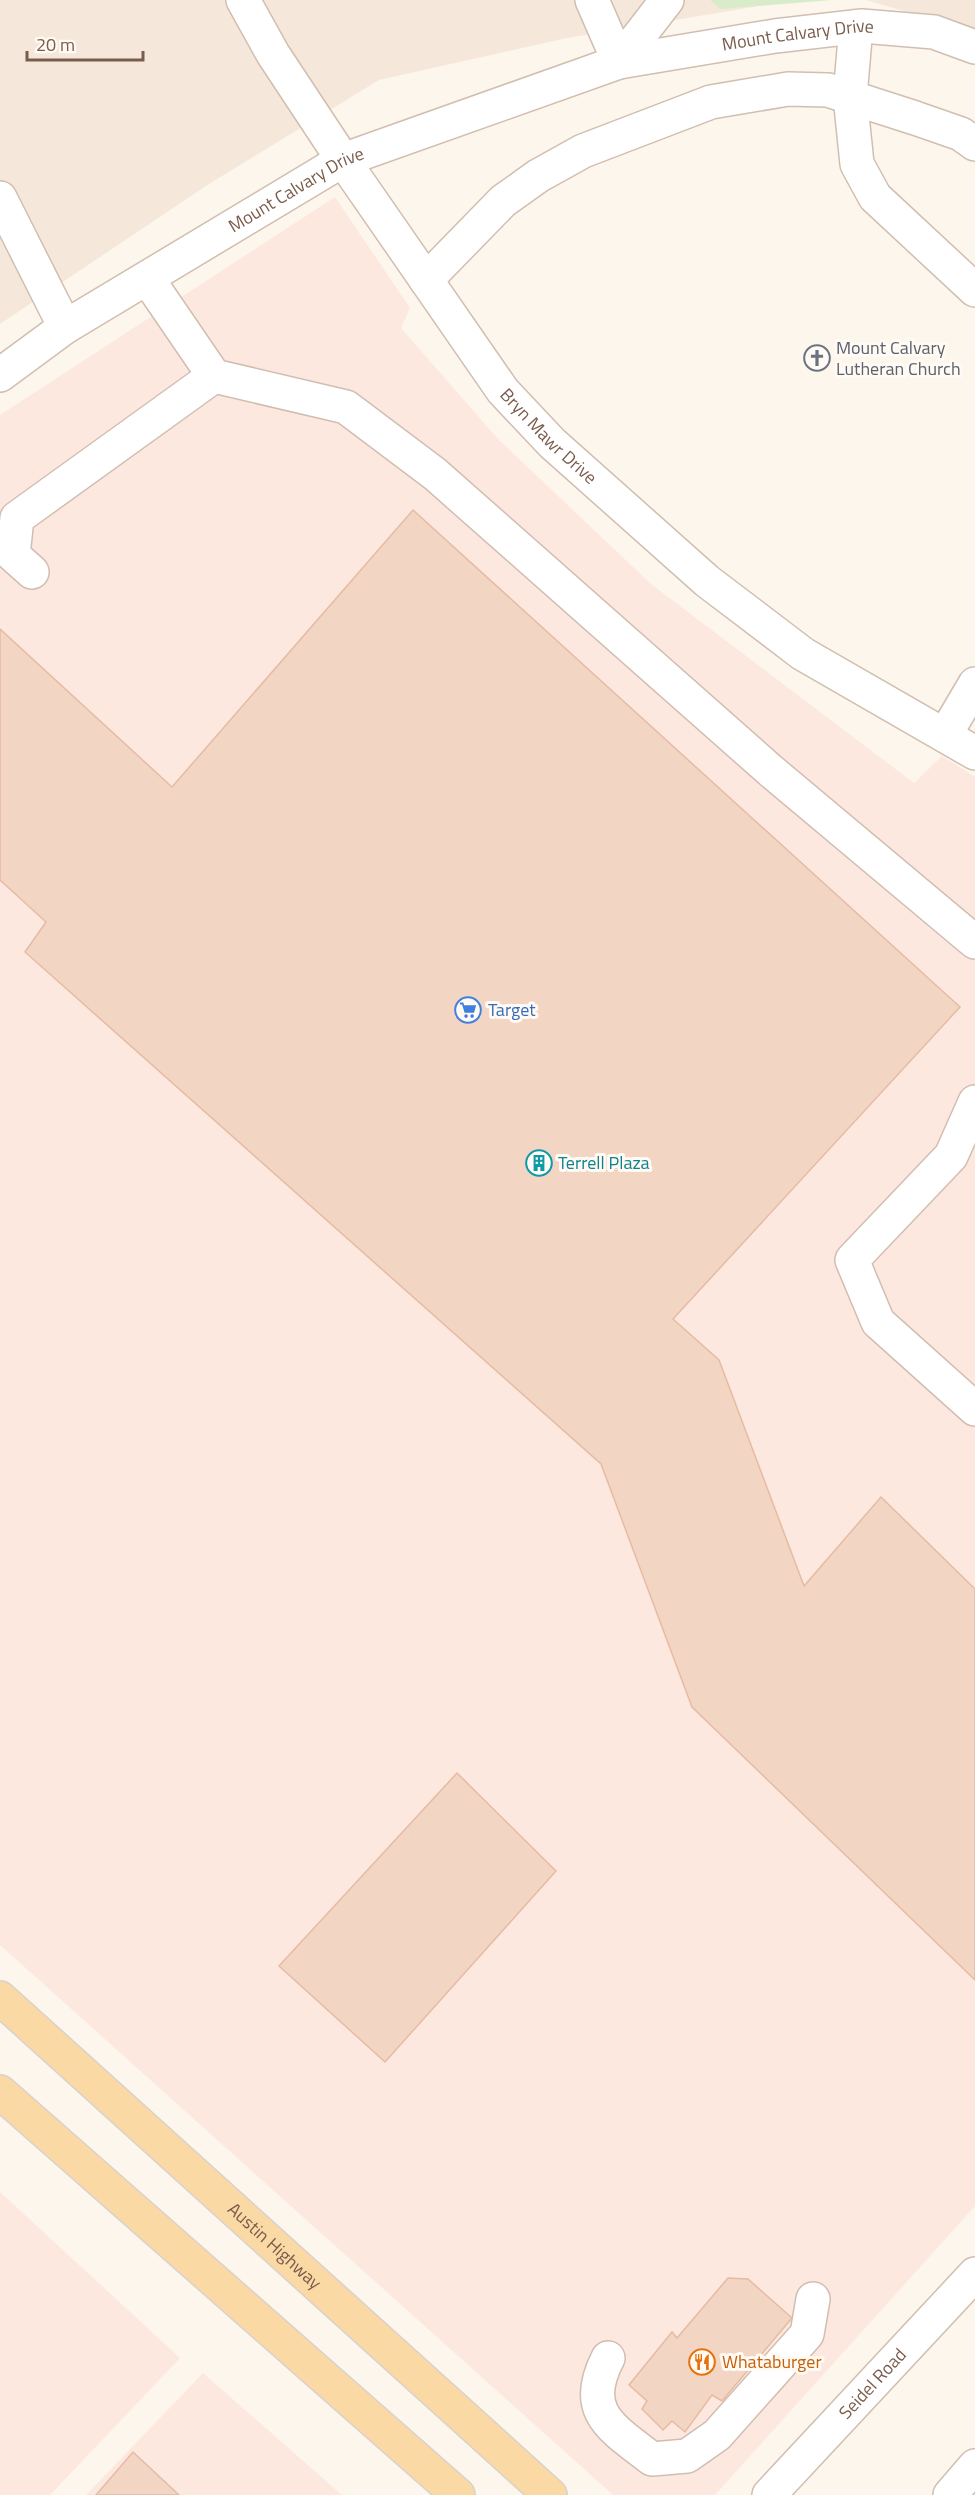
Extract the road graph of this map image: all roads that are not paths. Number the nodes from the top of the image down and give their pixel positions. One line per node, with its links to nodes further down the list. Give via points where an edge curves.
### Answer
1 (243, 0): 9 (street, Bryn Mawr Drive, via 273,54)
2 (592, 0): 6 (street)
3 (667, 0): 6 (street)
4 (856, 27): 5 (street, Mount Calvary Drive, via 934,32); 6 (street, Mount Calvary Drive); 7 (street)
5 (975, 47)
6 (619, 62): 9 (street, Mount Calvary Drive)
7 (850, 96): 8 (street, via 961,134); 12 (street, via 828,90 788,89 711,102 583,151 503,201); 13 (street, via 857,164 875,197)
8 (975, 144)
9 (343, 160): 11 (street, Mount Calvary Drive); 12 (street, Bryn Mawr Drive)
10 (0, 198): 14 (street)
11 (147, 278): 14 (street, Mount Calvary Drive); 16 (street)
12 (426, 280): 19 (street, Bryn Mawr Drive, via 503,391 552,443 707,581 804,654)
13 (975, 290)
14 (65, 327): 15 (street, Mount Calvary Drive)
15 (0, 375)
16 (214, 376): 17 (street, via 17,518 13,555); 21 (street, via 346,407 435,474 771,771)
17 (32, 572)
18 (975, 684): 19 (street)
19 (945, 735): 20 (street, Bryn Mawr Drive)
20 (975, 753)
21 (975, 942)
22 (975, 1102): 23 (street, via 951,1156 852,1260 878,1322)
23 (975, 1409)
24 (0, 1998): 31 (main road, Austin Highway)
25 (0, 2092): 30 (main road)
26 (975, 2274): 32 (street, Seidel Road)
27 (813, 2299): 28 (street, via 807,2334 717,2434 687,2456 651,2459 608,2425 597,2397 598,2377)
28 (608, 2358)
29 (975, 2466): 33 (street)
30 (458, 2495)
31 (550, 2495)
32 (769, 2495)
33 (950, 2495)

